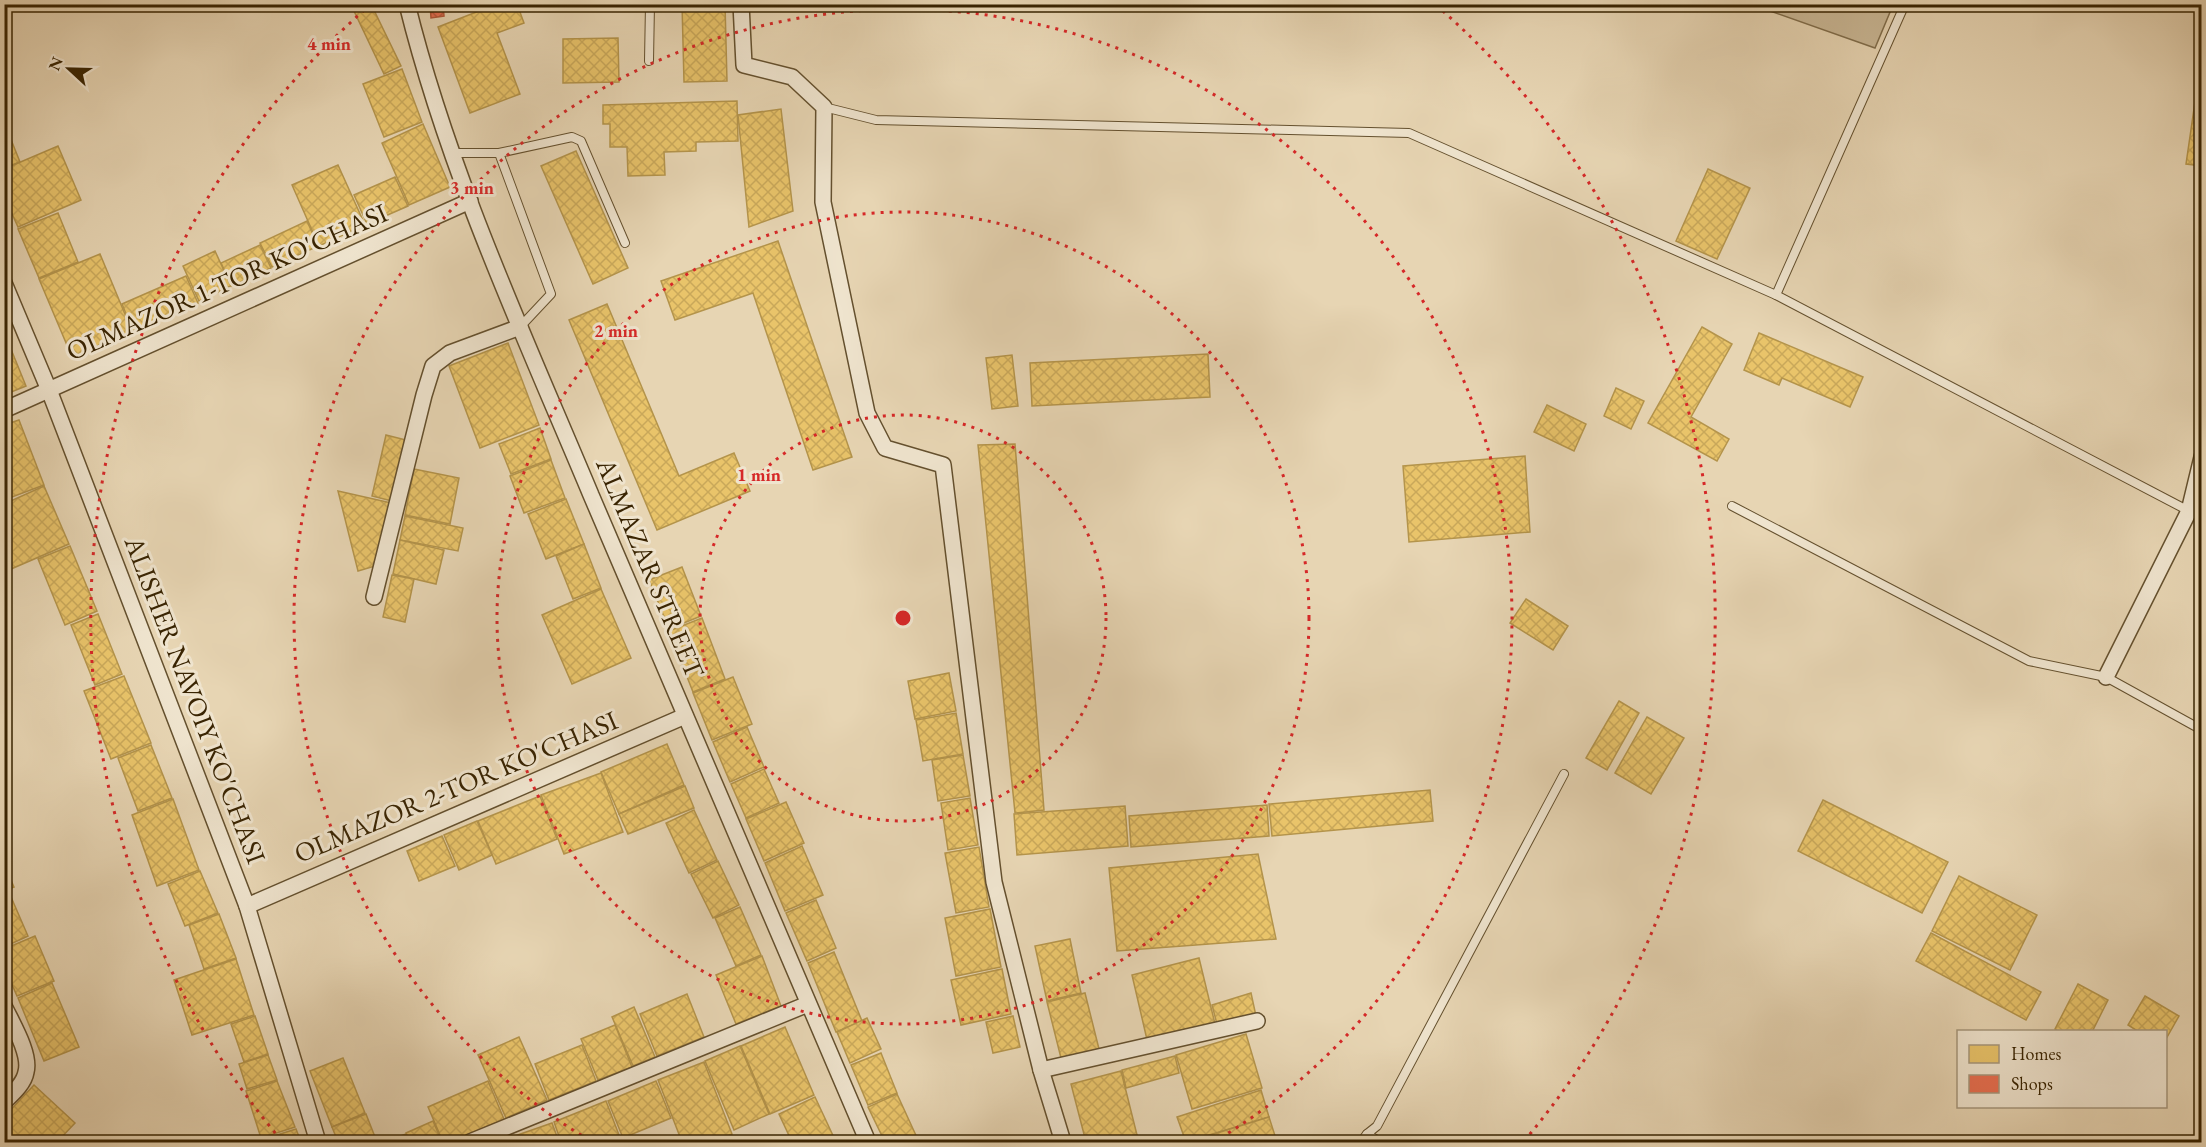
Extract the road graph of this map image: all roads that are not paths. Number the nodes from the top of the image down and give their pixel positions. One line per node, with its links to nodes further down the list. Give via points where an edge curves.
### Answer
1 (407, 4): 7 (street, ALMAZAR STREET)
2 (650, 4): 5 (lane)
3 (741, 4): 6 (street, via 744,66 792,77)
4 (1905, 4): 12 (lane)
5 (649, 61)
6 (824, 107): 12 (lane, via 876,120 1409,133); 28 (street, via 823,202 867,413 885,448 943,465 994,882)
7 (451, 153): 8 (lane); 9 (street, ALMAZAR STREET)
8 (499, 153): 10 (lane, via 572,137 581,141); 13 (lane, via 551,294)
9 (470, 201): 13 (street, ALMAZAR STREET); 14 (street, OLMAZOR 1-TOR KO'CHASI)
10 (625, 243)
11 (4, 283): 14 (street, ALISHER NAVOIY KO'CHASI)
12 (1776, 295): 18 (lane)
13 (520, 327): 19 (street, via 450,353 433,366); 21 (street, ALMAZAR STREET)
14 (49, 390): 15 (street, OLMAZOR 1-TOR KO'CHASI); 24 (street, ALISHER NAVOIY KO'CHASI)
15 (4, 410)
16 (2202, 457): 18 (street)
17 (1731, 506): 20 (lane, via 2029,661)
18 (2195, 513): 20 (street)
19 (375, 597)
20 (2106, 677): 22 (lane)
21 (685, 716): 24 (street, OLMAZOR 2-TOR KO'CHASI); 25 (street, ALMAZAR STREET)
22 (2202, 730)
23 (1564, 774): 30 (lane, via 1377,1126)
24 (247, 906): 31 (street, ALISHER NAVOIY KO'CHASI)
25 (808, 1004): 32 (street); 33 (street, ALMAZAR STREET)
26 (4, 1006): 29 (street, via 26,1054 26,1072)
27 (1257, 1020): 28 (street)
28 (1041, 1070): 34 (street)
29 (4, 1102)
30 (1367, 1134): 35 (lane); 36 (lane)
31 (318, 1143)
32 (470, 1143)
33 (868, 1143)
34 (1063, 1143)
35 (1361, 1143)
36 (1380, 1143)

